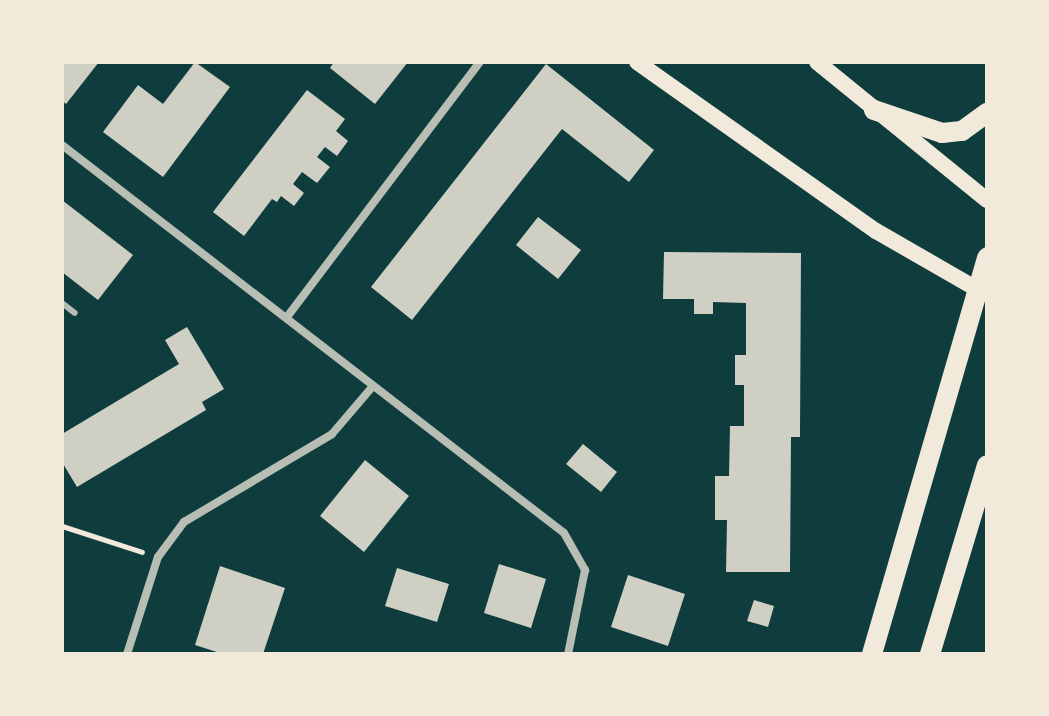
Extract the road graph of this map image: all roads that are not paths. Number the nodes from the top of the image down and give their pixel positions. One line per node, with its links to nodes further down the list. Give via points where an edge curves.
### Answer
1 (480, 62): 12 (street)
2 (637, 62): 9 (main road, via 864,223)
3 (817, 62): 4 (main road)
4 (874, 110): 5 (main road, via 942,133 962,131); 7 (main road)
5 (987, 113)
6 (62, 145): 12 (street)
7 (987, 200)
8 (987, 257): 9 (main road)
9 (977, 289): 17 (main road)
10 (62, 303): 11 (lane)
11 (75, 313)
12 (287, 317): 13 (street)
13 (373, 386): 15 (street, via 332,434 184,522 158,557); 16 (street, via 564,533 585,570)
14 (987, 465): 18 (main road)
15 (127, 654)
16 (568, 654)
17 (872, 654)
18 (930, 654)

